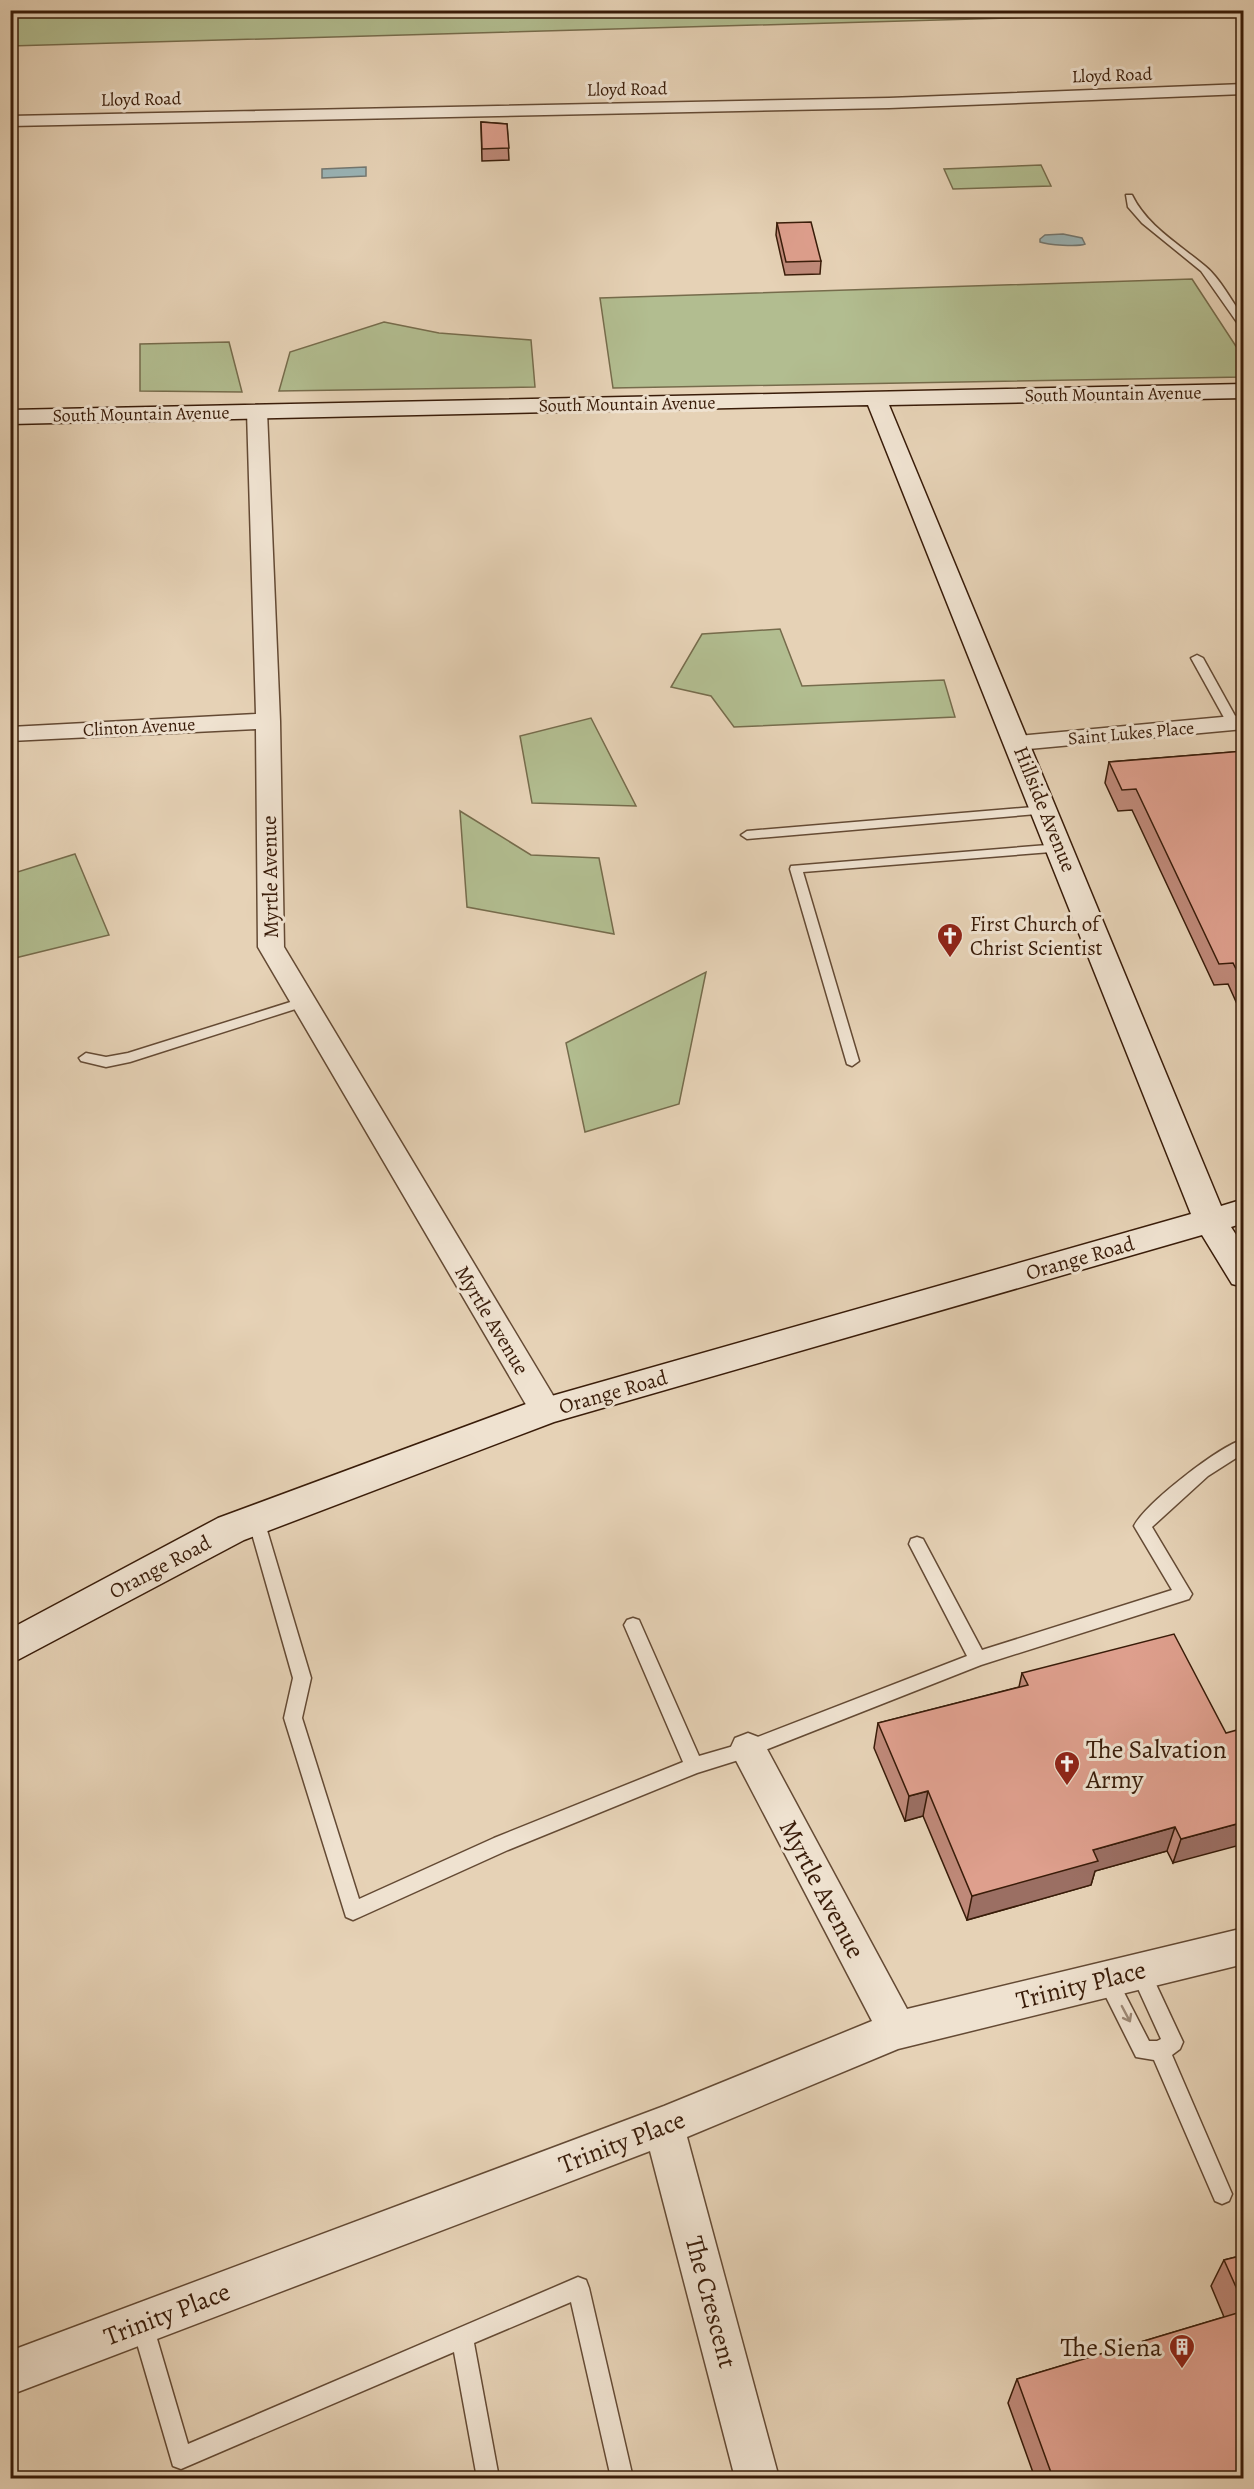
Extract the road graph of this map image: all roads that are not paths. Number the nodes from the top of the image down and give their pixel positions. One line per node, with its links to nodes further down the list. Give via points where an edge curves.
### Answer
1 (1244, 89): 2 (street, Lloyd Road, via 889,103)
2 (10, 122)
3 (1129, 197): 4 (lane, via 1132,207 1145,220 1204,269)
4 (1244, 326)
5 (1244, 391): 6 (street, South Mountain Avenue)
6 (876, 399): 7 (street, South Mountain Avenue); 13 (street, Hillside Avenue)
7 (257, 411): 8 (street, South Mountain Avenue); 10 (street, Myrtle Avenue)
8 (10, 417)
9 (1197, 658): 11 (lane)
10 (268, 721): 12 (street, Clinton Avenue); 17 (street, Myrtle Avenue, via 271,947)
11 (1238, 723): 13 (street, Saint Lukes Place)
12 (10, 734)
13 (1018, 743): 14 (street, Hillside Avenue)
14 (1045, 810): 15 (lane); 16 (street, Hillside Avenue)
15 (747, 835)
16 (1060, 848): 19 (lane, via 796,869); 21 (street, Hillside Avenue)
17 (303, 1002): 18 (lane, via 130,1057 106,1062); 23 (street, Myrtle Avenue)
18 (86, 1058)
19 (852, 1061)
20 (1244, 1211): 21 (street, Orange Road)
21 (1210, 1220): 22 (street, Hillside Avenue); 23 (street, Orange Road)
22 (1244, 1275)
23 (546, 1412): 25 (street, Orange Road)
24 (1244, 1445): 29 (lane, via 1224,1454 1178,1490 1142,1526 1183,1594)
25 (256, 1520): 28 (street, Orange Road, via 231,1529); 31 (lane, via 302,1678 293,1718 353,1911 501,1844)
26 (916, 1544): 29 (lane)
27 (633, 1625): 31 (lane)
28 (10, 1648)
29 (978, 1659): 30 (lane)
30 (748, 1749): 31 (lane); 34 (street, Myrtle Avenue)
31 (694, 1767)
32 (1244, 1946): 33 (street, Trinity Place)
33 (1124, 1975): 34 (street, Trinity Place); 35 (lane, one-way to 35); 35 (lane)
34 (897, 2030): 36 (street, Trinity Place)
35 (1159, 2048): 37 (lane)
36 (664, 2126): 38 (street, Trinity Place); 43 (street, The Crescent)
37 (1222, 2194)
38 (142, 2324): 39 (lane, via 181,2458); 40 (street, Trinity Place)
39 (462, 2338): 41 (lane); 42 (lane, via 578,2288)
40 (10, 2373)
41 (488, 2478)
42 (622, 2478)
43 (757, 2478)

